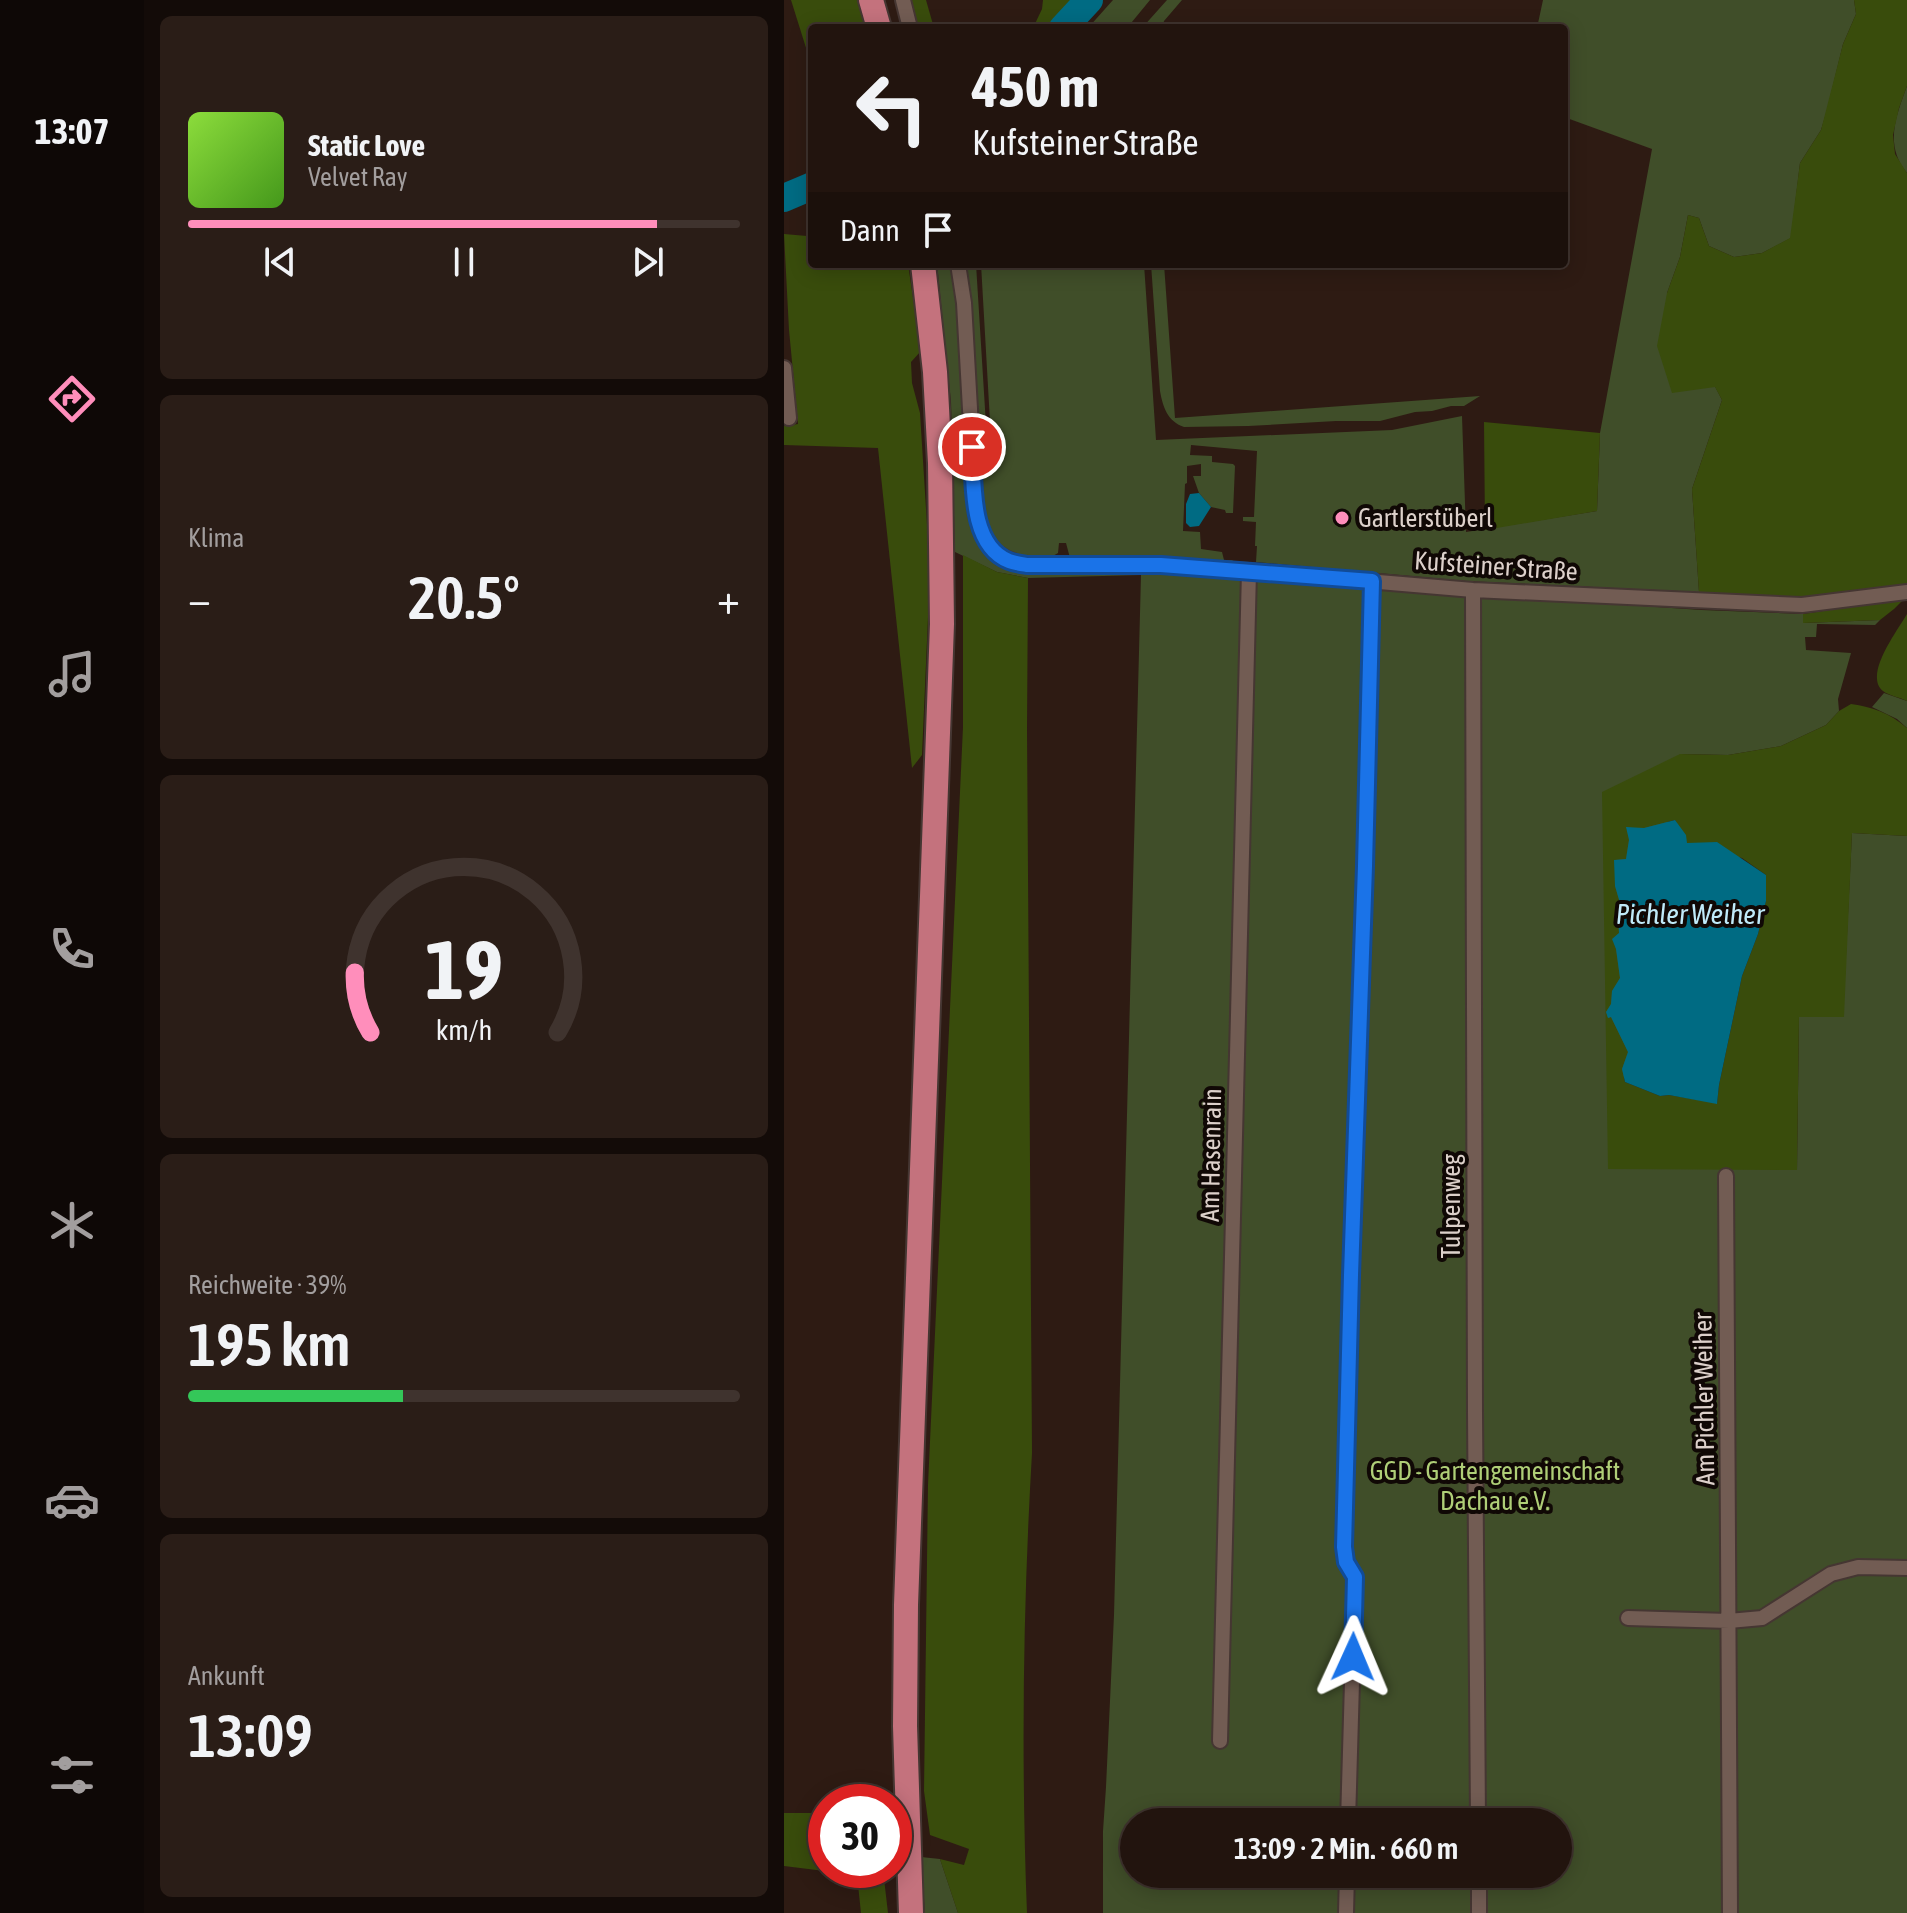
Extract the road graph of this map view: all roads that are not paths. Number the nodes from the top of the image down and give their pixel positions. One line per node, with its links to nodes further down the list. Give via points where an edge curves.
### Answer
1 (871, 0): 3 (highway)
2 (903, 0): 4 (street)
3 (878, 24)
4 (909, 24)
5 (923, 268): 22 (highway, via 940,463 942,624 906,1605)
6 (959, 268): 9 (street, Kufsteiner Straße, via 976,515 989,546 1008,561 1027,565)
7 (784, 368): 8 (street)
8 (789, 418)
9 (1249, 571): 10 (street, Kufsteiner Straße); 17 (street, Am Hasenrain)
10 (1372, 581): 11 (street, Kufsteiner Straße); 18 (street, via 1344,1547 1355,1577)
11 (1473, 590): 12 (street, Kufsteiner Straße, via 1802,605); 19 (street, Tulpenweg)
12 (1907, 592)
13 (1726, 1176): 16 (street, Am Pichler Weiher)
14 (1907, 1568): 16 (street, via 1858,1567 1831,1574 1762,1618)
15 (1628, 1618): 16 (street)
16 (1729, 1621): 25 (street, Am Pichler Weiher)
17 (1220, 1741)
18 (1348, 1808)
19 (1478, 1808)
20 (1347, 1888): 23 (street)
21 (1479, 1888): 24 (street)
22 (911, 1913)
23 (1346, 1913)
24 (1479, 1913)
25 (1730, 1913)

